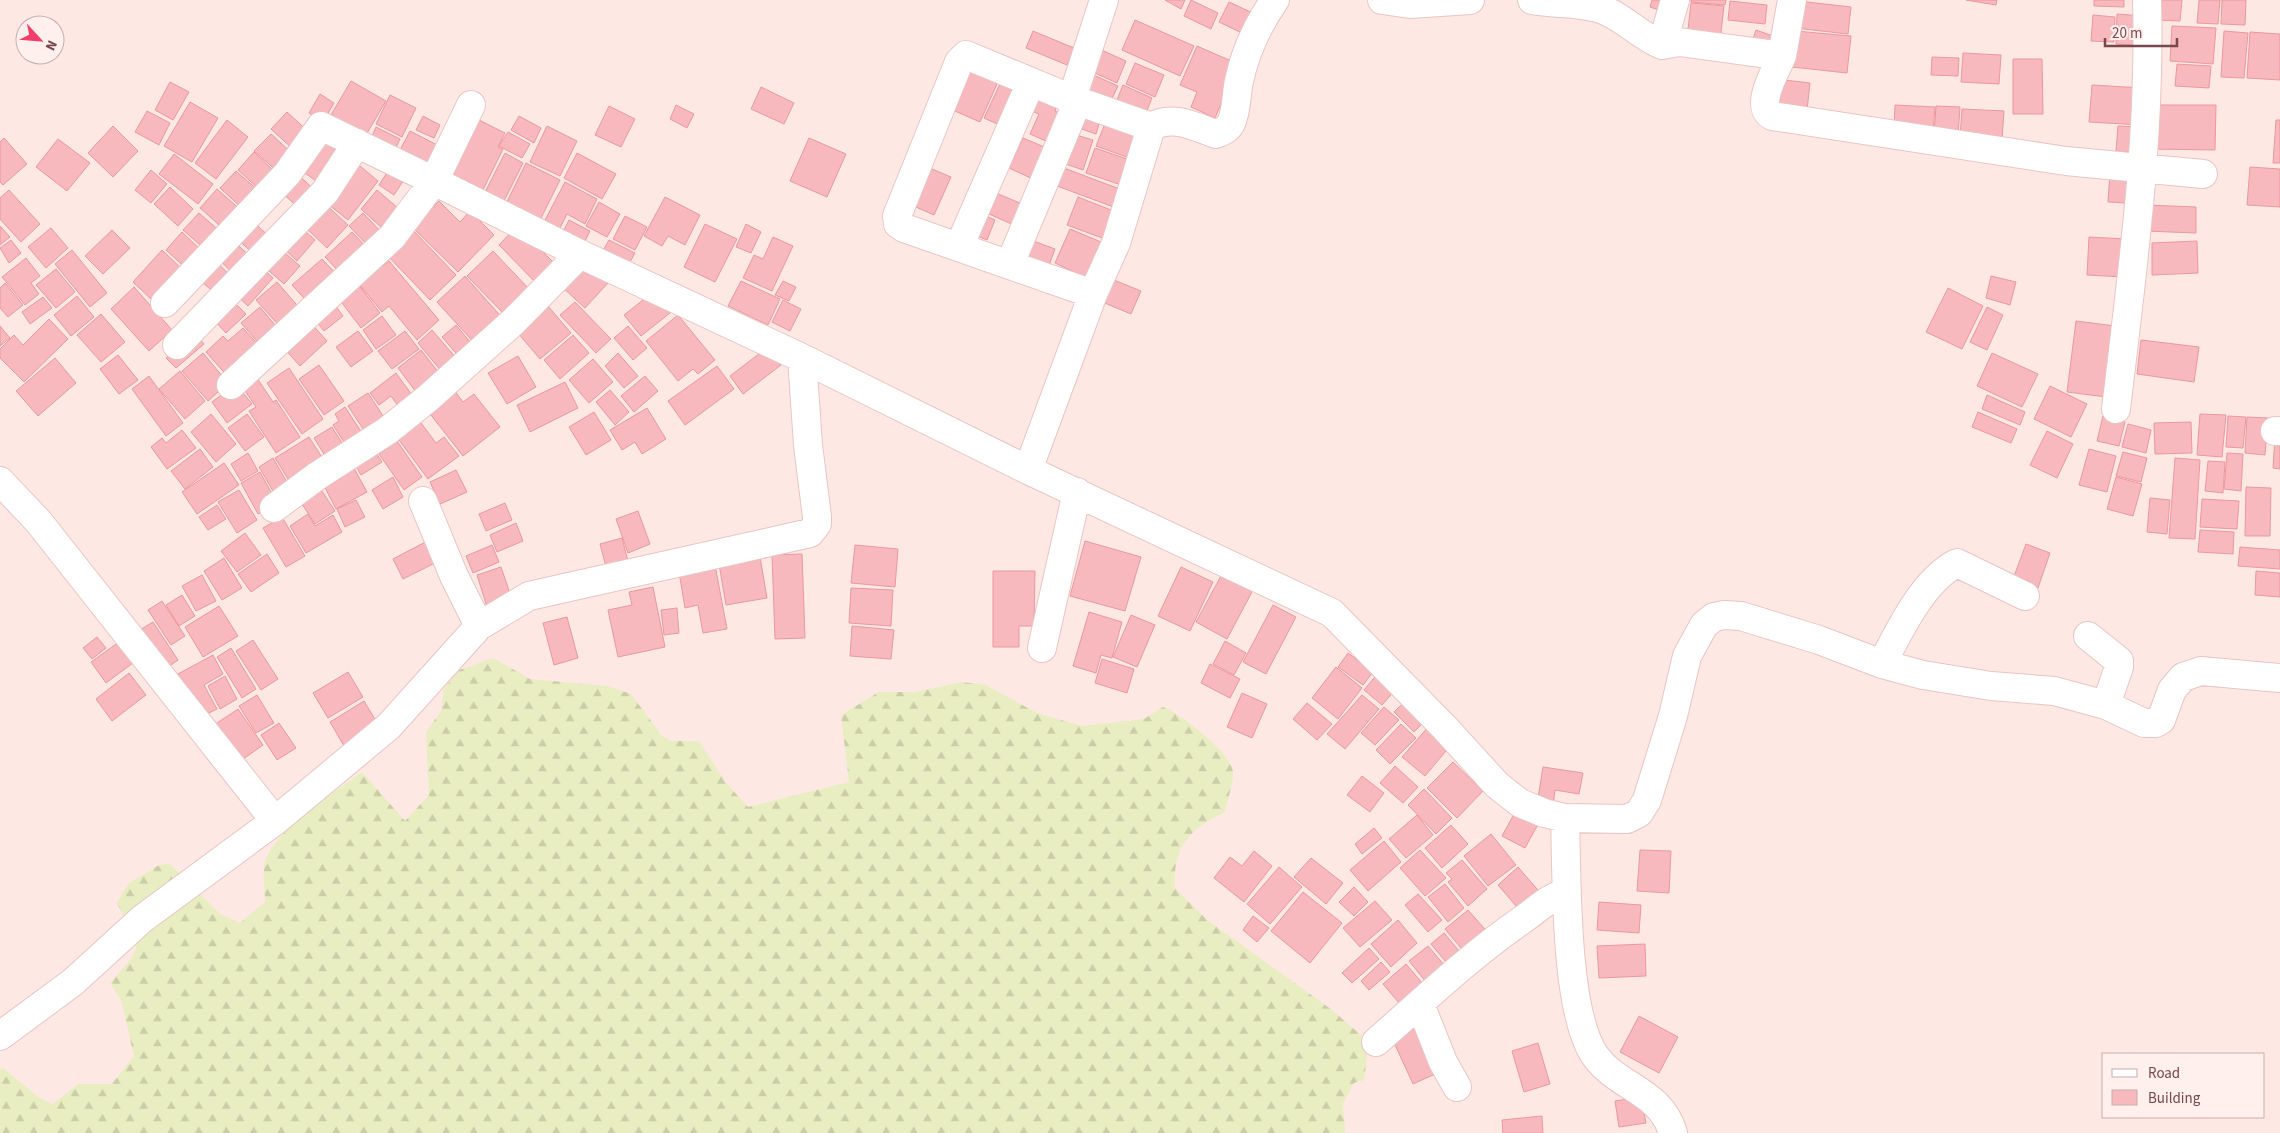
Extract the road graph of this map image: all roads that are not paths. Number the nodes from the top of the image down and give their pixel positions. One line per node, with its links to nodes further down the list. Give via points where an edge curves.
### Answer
1 (1104, 0): 13 (street)
2 (1275, 0): 15 (street, via 1265,13 1250,46 1239,81 1233,120 1228,128 1216,134 1174,120 1164,120)
3 (1382, 0): 4 (street, via 1410,4)
4 (1470, 0)
5 (1532, 0): 9 (street)
6 (1675, 0): 10 (street)
7 (1792, 0): 11 (street)
8 (2148, 0): 17 (street, via 2149,63)
9 (1578, 2): 10 (street, via 1620,18)
10 (1662, 45): 11 (street, via 1679,42)
11 (1782, 56): 17 (street, via 1765,100 1765,109 1772,116 2066,161)
12 (1031, 82): 13 (street); 20 (street); 20 (street, via 969,56 959,62 896,221 904,228)
13 (1072, 99): 15 (street); 22 (street, via 1074,110)
14 (471, 105): 19 (street)
15 (1151, 127): 23 (street, via 1116,243)
16 (358, 143): 19 (street); 24 (street, via 321,126 286,174); 25 (street, via 324,192)
17 (2141, 168): 18 (street); 28 (street, via 2140,204)
18 (2203, 174)
19 (434, 181): 21 (street); 27 (street, via 392,237)
20 (959, 247): 22 (street)
21 (580, 254): 26 (street); 33 (street, via 513,322 434,393 387,431)
22 (1010, 264): 23 (street)
23 (1093, 294): 29 (street)
24 (165, 302)
25 (177, 345)
26 (802, 358): 29 (street); 35 (street, via 817,517 817,524 810,534 529,596)
27 (231, 385)
28 (2116, 409)
29 (1028, 470): 31 (street)
30 (0, 481): 42 (street, via 38,521)
31 (1077, 492): 37 (street); 41 (street, via 1332,613 1497,785 1520,804)
32 (422, 501): 35 (street)
33 (274, 508)
34 (2025, 596): 38 (street, via 1957,563 1919,598)
35 (479, 626): 42 (street, via 389,726)
36 (2088, 636): 40 (street, via 2119,661)
37 (1042, 648)
38 (1882, 664): 40 (street, via 1990,686 2054,691); 41 (street, via 1820,640 1741,616 1714,617 1704,624 1687,656 1673,716 1639,813 1627,819)
39 (2280, 678): 40 (street, via 2201,671 2190,673 2172,690 2163,718 2156,723 2144,723)
40 (2106, 705)
41 (1565, 818): 43 (street)
42 (274, 821): 45 (street, via 142,919 74,982)
43 (1567, 892): 44 (street, via 1550,897 1495,939); 48 (street, via 1578,1012 1588,1047 1607,1069 1660,1108)
44 (1420, 1004): 46 (street); 47 (street, via 1443,1062)
45 (0, 1036)
46 (1376, 1042)
47 (1457, 1087)
48 (1673, 1133)

